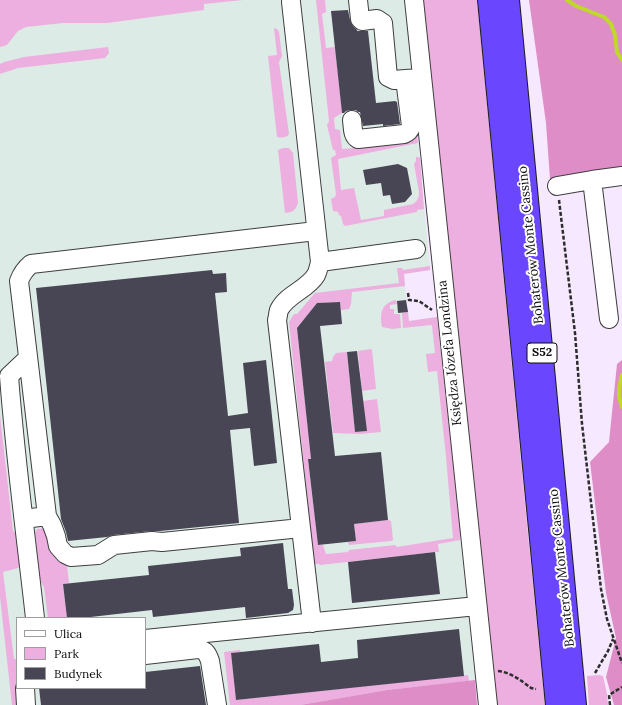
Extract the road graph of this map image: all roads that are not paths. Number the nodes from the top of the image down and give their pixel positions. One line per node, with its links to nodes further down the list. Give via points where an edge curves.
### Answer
1 (358, 0): 6 (street, via 362,21 378,19 383,22 388,77 394,80)
2 (414, 0): 6 (street, Księdza Józefa Londzina)
3 (489, 0): 29 (highway, Bohaterów Monte Cassino / S52)
4 (508, 0): 30 (highway, Bohaterów Monte Cassino / S52)
5 (291, 2): 11 (street)
6 (414, 79): 7 (street, via 411,126 408,132 358,139 354,136); 19 (street, Księdza Józefa Londzina)
7 (352, 120)
8 (622, 176): 9 (street)
9 (592, 180): 10 (street); 14 (street)
10 (557, 186)
11 (316, 231): 13 (street); 15 (street, via 31,264 19,281)
12 (416, 248): 13 (street)
13 (320, 262): 18 (street, via 317,274 284,303 277,320)
14 (610, 319)
15 (28, 358): 16 (street); 17 (street, via 8,376)
16 (46, 516): 17 (street); 18 (street, via 52,525 58,546 71,557 98,555 114,545)
17 (24, 519): 20 (street)
18 (301, 528): 21 (street)
19 (477, 606): 21 (street); 28 (street, Księdza Józefa Londzina)
20 (35, 617)
21 (312, 622): 23 (street)
22 (146, 640): 23 (street)
23 (198, 641): 24 (street); 27 (street, via 209,657)
24 (146, 654)
25 (25, 689): 26 (street)
26 (26, 705)
27 (217, 705)
28 (488, 705)
29 (557, 705)
30 (576, 705)

